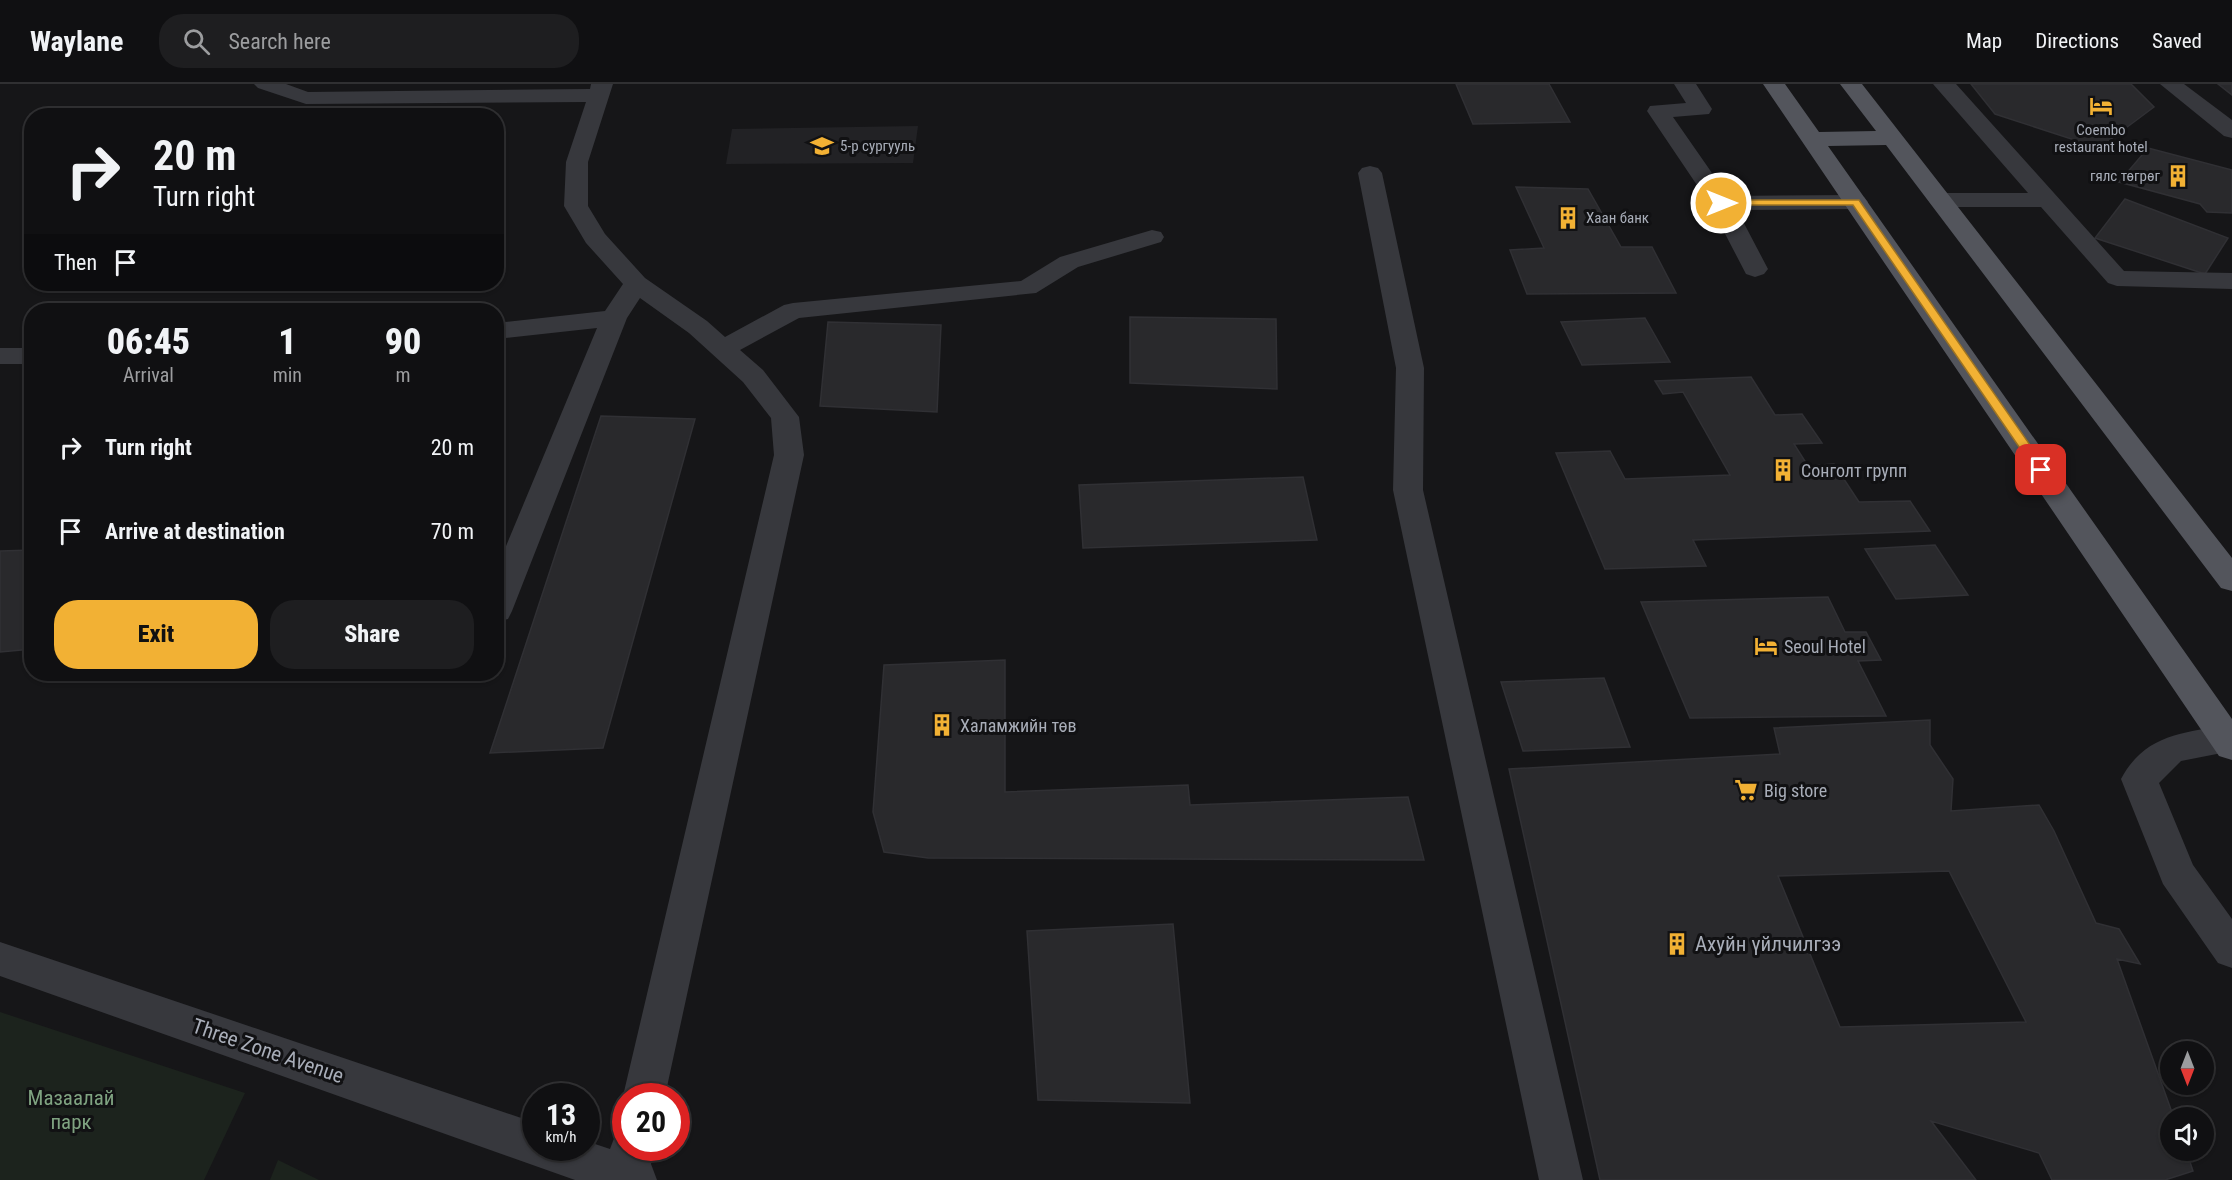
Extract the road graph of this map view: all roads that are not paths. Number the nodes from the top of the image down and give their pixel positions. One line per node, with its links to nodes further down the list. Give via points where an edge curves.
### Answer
1 (266, 84): 7 (street, via 306,98)
2 (1684, 84): 15 (street, via 1701,110 1658,111)
3 (1774, 84): 10 (main road)
4 (1851, 84): 9 (main road)
5 (1944, 84): 13 (street)
6 (2171, 84): 8 (street)
7 (600, 90): 19 (street, via 577,162 576,206 595,238)
8 (2232, 131)
9 (1892, 138): 10 (main road); 12 (main road)
10 (1812, 139): 14 (main road)
11 (1370, 173): 34 (street, via 1410,368 1408,490)
12 (1940, 200): 13 (street); 25 (main road)
13 (2045, 200): 18 (street, via 2117,278)
14 (1856, 202): 15 (street); 27 (main road)
15 (1721, 203): 17 (street)
16 (1152, 237): 22 (street, via 1070,262 1027,288 793,311)
17 (1755, 269)
18 (2232, 280)
19 (636, 283): 20 (street); 22 (street)
20 (614, 318): 21 (street); 26 (street)
21 (504, 330)
22 (723, 348): 30 (street, via 753,376 785,417 789,455)
23 (0, 356): 24 (street)
24 (24, 356)
25 (2232, 580)
26 (504, 591)
27 (2230, 742): 28 (street, via 2171,749 2139,779 2177,873)
28 (2232, 951)
29 (0, 959): 31 (street, Three Zone Avenue)
30 (647, 1083)
31 (522, 1139)
32 (600, 1161): 33 (street)
33 (631, 1168)
34 (1561, 1180)

